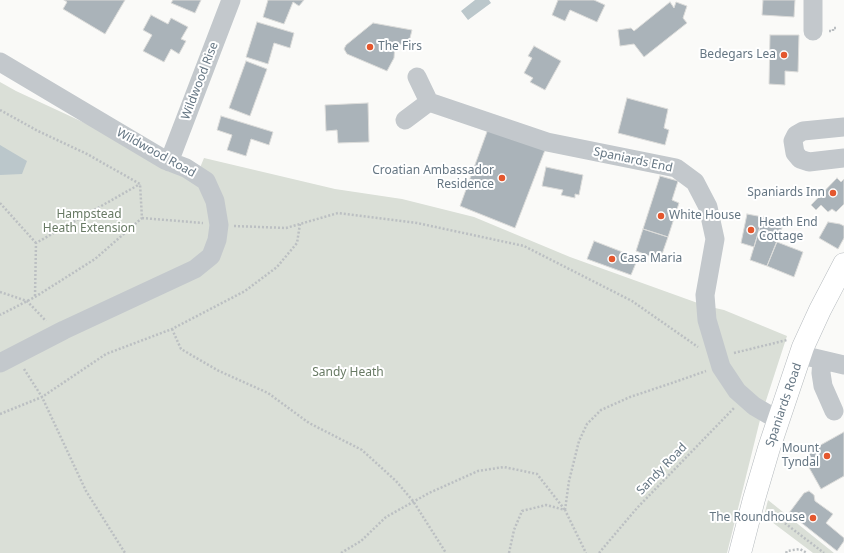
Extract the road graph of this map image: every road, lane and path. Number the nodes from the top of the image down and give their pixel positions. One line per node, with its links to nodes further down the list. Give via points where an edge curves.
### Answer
1 (231, 0): 12 (street, Wildwood Rise)
2 (813, 0): 3 (street)
3 (813, 31)
4 (0, 62): 12 (street, Wildwood Road)
5 (417, 77): 6 (street)
6 (429, 102): 9 (street); 30 (street, Spaniards End, via 547,142 676,168 695,182 708,207 715,239 705,295)
7 (1, 111): 8 (path); 13 (path)
8 (0, 115)
9 (405, 120)
10 (844, 127): 11 (street, via 803,131 796,135 793,141 795,153 800,159 809,162)
11 (844, 158)
12 (169, 162): 17 (street, Wildwood Road, via 186,168 206,181 215,201)
13 (140, 184): 15 (path); 18 (path)
14 (0, 203): 18 (path)
15 (142, 218): 17 (path); 21 (path, via 95,259)
16 (300, 224): 17 (path, via 286,228); 24 (path, via 297,243 277,267 245,290); 27 (path, via 338,213 417,222 524,246 632,301)
17 (219, 225): 25 (street, Wildwood Road, via 211,256 195,269)
18 (36, 243): 21 (path)
19 (844, 264): 26 (main road, Spaniards Road, via 820,310)
20 (0, 292): 22 (path)
21 (35, 297): 22 (path)
22 (27, 301): 23 (path); 25 (path)
23 (0, 315)
24 (172, 329): 32 (path, via 106,354); 37 (path, via 181,349 219,371 268,393 309,423 362,450 396,481)
25 (58, 333): 28 (street, Wildwood Road)
26 (795, 347): 29 (street); 30 (path, via 767,344); 36 (main road, Spaniards Road)
27 (701, 349)
28 (6, 360): 32 (path, via 25,371)
29 (822, 360): 31 (street); 34 (street, via 823,386)
30 (714, 363): 36 (street, Spaniards End, via 720,366 737,391 754,406); 38 (path, via 672,383 630,396 601,410 587,424 579,441)
31 (844, 365)
32 (42, 397): 35 (path); 40 (path, via 86,491)
33 (735, 407): 45 (path, Sandy Road, via 637,508)
34 (834, 411)
35 (0, 414)
36 (778, 420): 46 (main road, Spaniards Road)
37 (413, 501): 38 (path, via 478,471 504,467 537,474); 41 (path, via 386,517 361,541); 42 (path)
38 (565, 510): 43 (path, via 546,505 522,511 514,530); 44 (path)
39 (773, 514): 49 (path)
40 (125, 553)
41 (341, 553)
42 (446, 553)
43 (509, 553)
44 (586, 553)
45 (599, 553)
46 (740, 553)
47 (786, 553): 48 (path, via 800,549)
48 (808, 553)
49 (824, 553)

